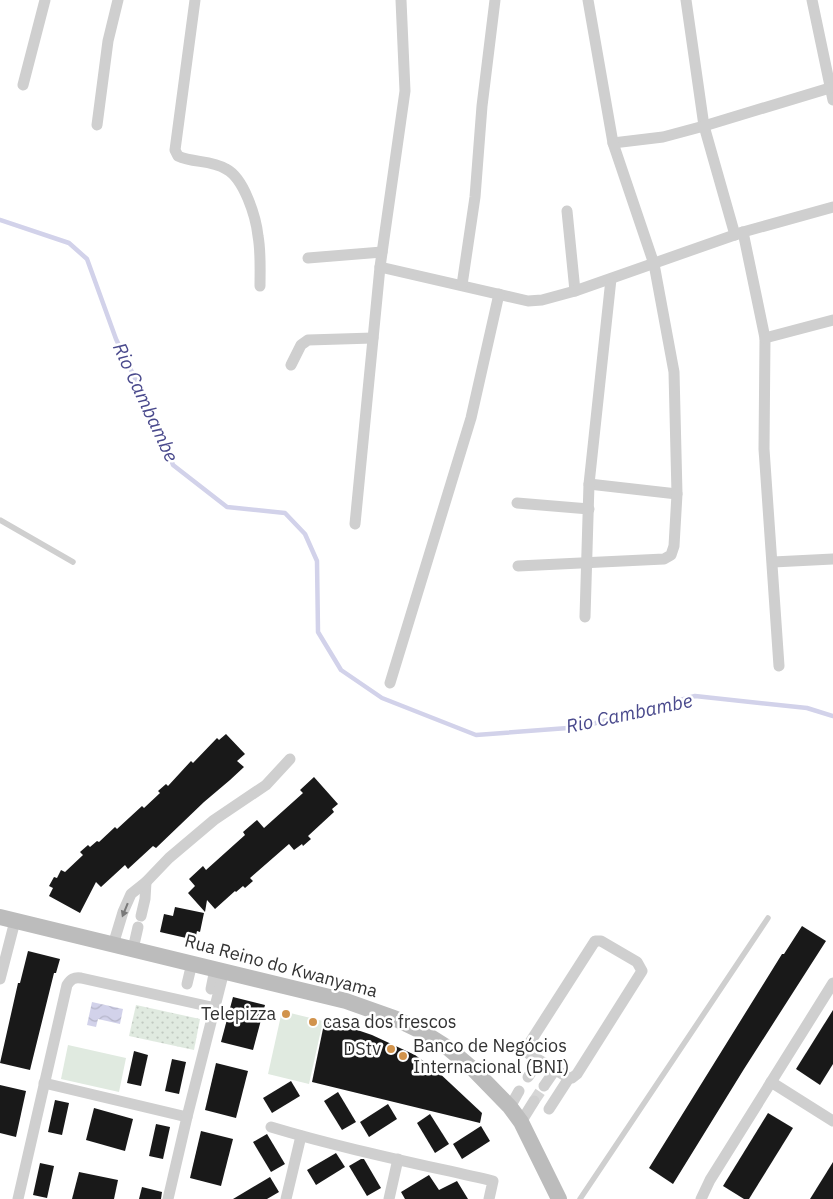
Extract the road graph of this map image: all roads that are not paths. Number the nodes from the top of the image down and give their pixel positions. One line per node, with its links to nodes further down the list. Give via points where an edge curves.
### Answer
1 (45, 0): 9 (street)
2 (118, 0): 11 (street, via 108,41)
3 (195, 0): 23 (street, via 175,150 185,159 210,162 227,169 240,184 252,210 258,236)
4 (401, 0): 17 (street, via 405,91)
5 (495, 0): 22 (street)
6 (588, 0): 13 (street)
7 (686, 0): 12 (street)
8 (812, 0): 10 (street)
9 (23, 85)
10 (832, 92): 12 (street)
11 (97, 125)
12 (704, 126): 13 (street); 16 (street)
13 (613, 143): 19 (street)
14 (833, 208): 16 (street)
15 (567, 211): 24 (street)
16 (739, 234): 19 (street); 28 (street)
17 (382, 252): 18 (street); 20 (street)
18 (308, 258)
19 (654, 264): 21 (street); 31 (street, via 674,372)
20 (380, 267): 22 (street); 27 (street)
21 (611, 279): 24 (street); 30 (street)
22 (462, 285): 25 (street)
23 (260, 286)
24 (575, 292): 25 (street, via 528,301)
25 (499, 294): 43 (street, via 471,418)
26 (833, 320): 28 (street)
27 (373, 338): 29 (street, via 308,340 301,345); 35 (street)
28 (764, 338): 39 (street, via 764,448)
29 (291, 365)
30 (590, 484): 31 (street); 33 (street)
31 (677, 494): 38 (street, via 671,555 664,559)
32 (517, 503): 33 (street)
33 (588, 508): 38 (street)
34 (0, 520): 37 (lane)
35 (355, 524)
36 (833, 559): 39 (street)
37 (73, 562)
38 (586, 562): 40 (street); 41 (street)
39 (773, 562): 42 (street)
40 (518, 566)
41 (585, 617)
42 (779, 666)
43 (390, 683)
44 (290, 759): 45 (street, via 266,785 214,820)
45 (146, 882): 46 (street); 50 (street, one-way to 50, via 131,894)
46 (141, 916)
47 (768, 918): 81 (lane)
48 (8, 919): 50 (street, Rua Reino do Kwanyama); 54 (street)
49 (138, 927): 51 (street)
50 (113, 945): 51 (street, Rua Reino do Kwanyama)
51 (133, 949): 52 (street, Rua Reino do Kwanyama)
52 (192, 964): 53 (street, Rua Reino do Kwanyama); 56 (street)
53 (220, 970): 57 (street); 57 (street); 67 (street, Rua Reino do Kwanyama, via 346,1001 394,1018 448,1048)
54 (0, 979)
55 (833, 983): 62 (street)
56 (185, 992): 57 (street); 63 (street, via 76,977 71,980 67,985)
57 (211, 1000): 69 (street)
58 (539, 1061): 59 (street); 60 (street); 61 (street, via 529,1054 528,1045 593,943 601,941 636,962 642,971 577,1074)
59 (555, 1070): 61 (street); 64 (street)
60 (528, 1077)
61 (569, 1078): 68 (street)
62 (771, 1082): 70 (street); 82 (street)
63 (44, 1083): 69 (street); 75 (street)
64 (544, 1086)
65 (520, 1091): 67 (street)
66 (534, 1101): 71 (street)
67 (510, 1107): 71 (street, Rua Reino do Kwanyama)
68 (549, 1109)
69 (186, 1117): 76 (street)
70 (833, 1121)
71 (521, 1122): 80 (street, Rua Reino do Kwanyama)
72 (271, 1127): 73 (street)
73 (301, 1136): 74 (street); 77 (street)
74 (398, 1160): 78 (street); 79 (street, via 493,1181)
75 (18, 1199)
76 (168, 1199)
77 (286, 1199)
78 (389, 1199)
79 (489, 1199)
80 (559, 1199)
81 (580, 1199)
82 (701, 1199)

